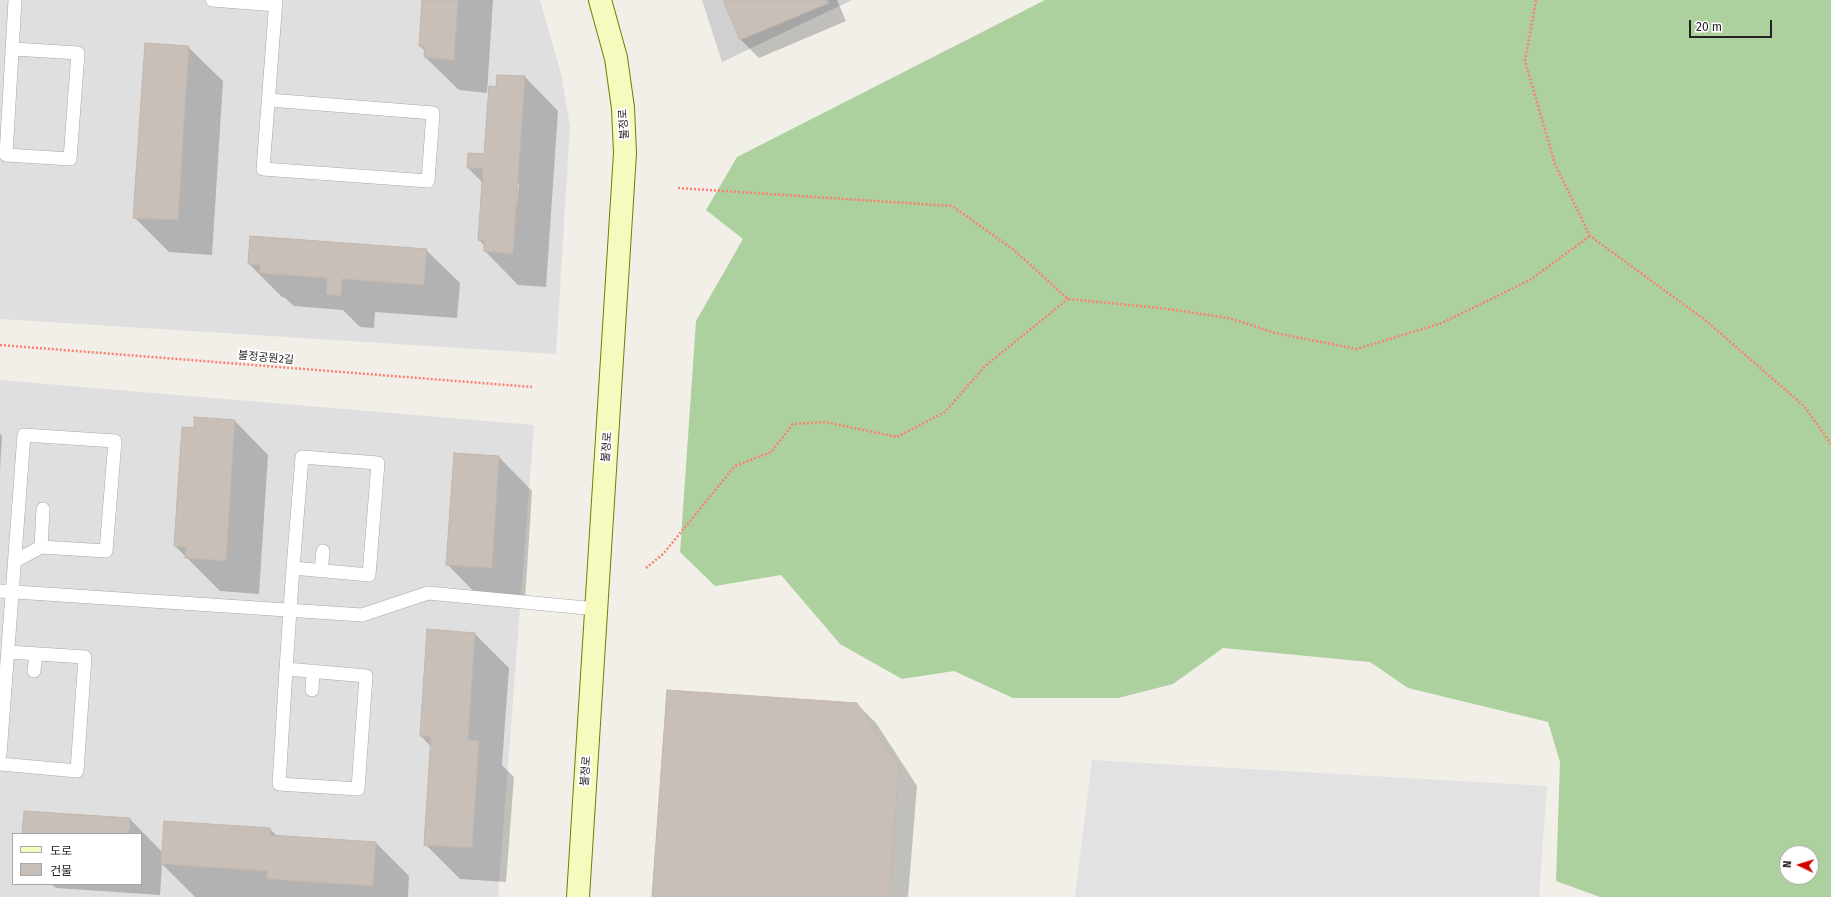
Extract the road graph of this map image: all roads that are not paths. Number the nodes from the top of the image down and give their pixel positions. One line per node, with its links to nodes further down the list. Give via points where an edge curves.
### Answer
1 (15, 0): 5 (lane)
2 (212, 0): 4 (lane)
3 (600, 0): 14 (main road, 불정로, via 616,58 623,108 625,153)
4 (276, 2): 6 (lane)
5 (13, 49): 5 (lane, via 6,155 70,159 78,53)
6 (268, 100): 6 (lane, via 263,169 428,181 433,113)
7 (43, 509): 8 (lane)
8 (41, 547): 10 (lane); 10 (lane, via 106,551 115,441 24,435)
9 (323, 551): 12 (lane)
10 (15, 560): 13 (lane)
11 (293, 568): 12 (lane); 12 (lane, via 302,457 378,463 369,574); 15 (lane)
12 (321, 571)
13 (6, 592): 15 (lane); 16 (lane)
14 (597, 609): 15 (lane, via 428,593 362,616); 24 (main road, 불정로)
15 (290, 610): 18 (lane)
16 (8, 652): 17 (lane); 22 (lane)
17 (36, 654): 19 (lane); 23 (lane, via 85,657 77,770)
18 (286, 669): 20 (lane); 20 (lane, via 279,784 358,789 366,676)
19 (34, 671)
20 (313, 671): 21 (lane)
21 (312, 690)
22 (0, 754)
23 (0, 764)
24 (578, 897)

